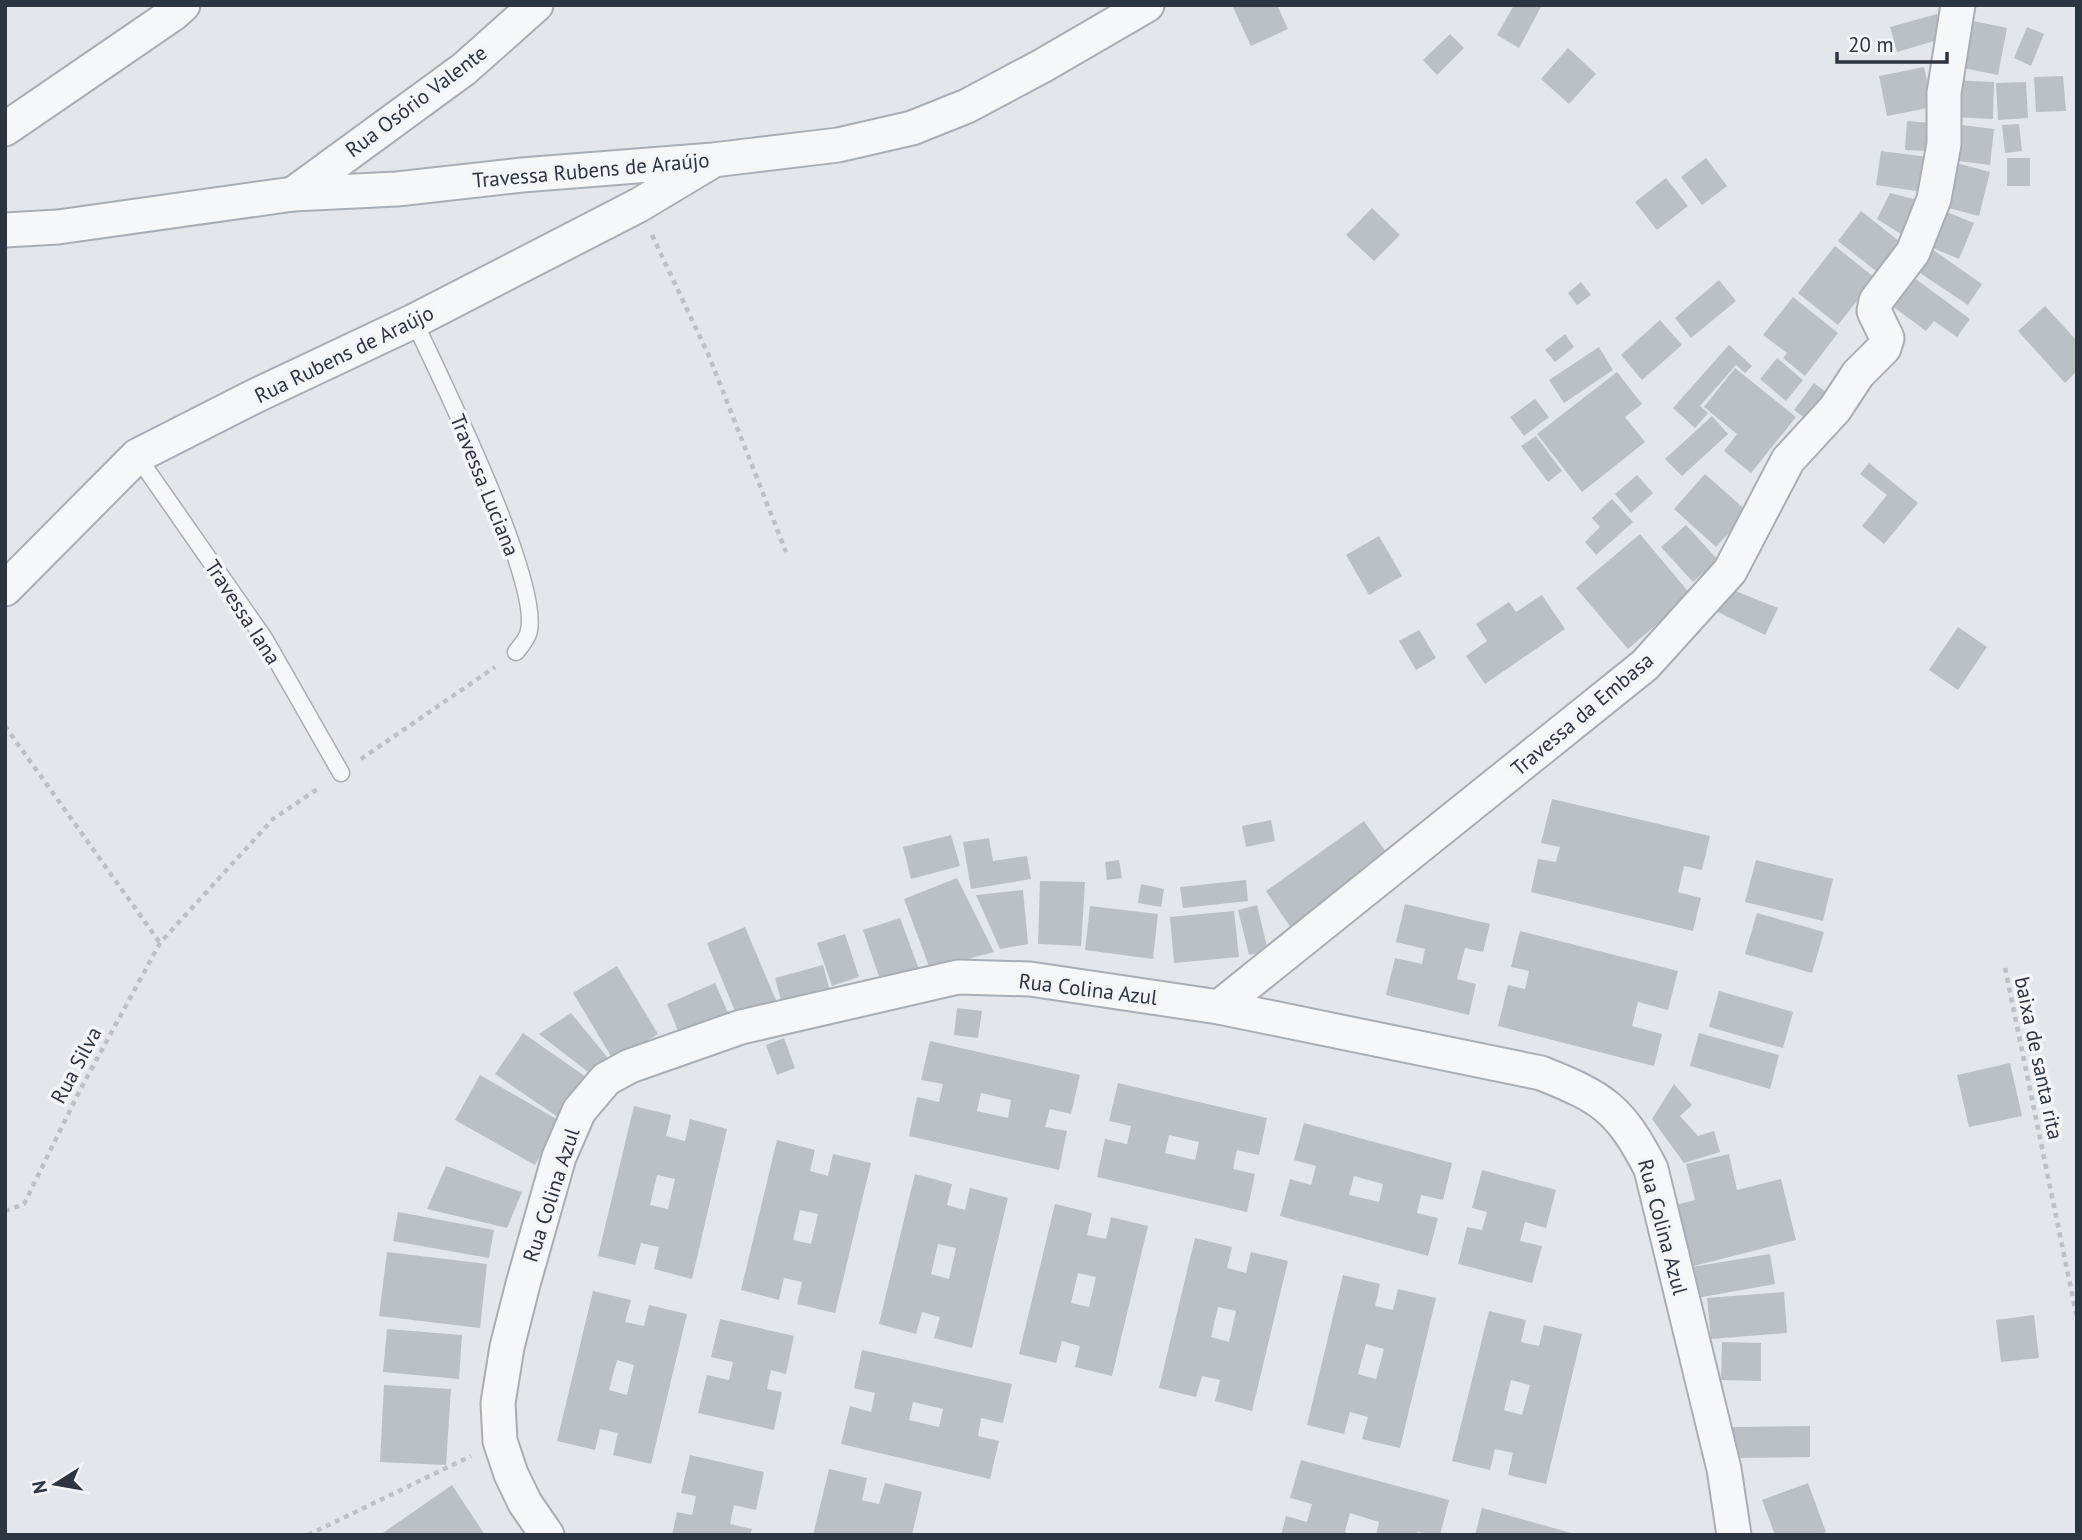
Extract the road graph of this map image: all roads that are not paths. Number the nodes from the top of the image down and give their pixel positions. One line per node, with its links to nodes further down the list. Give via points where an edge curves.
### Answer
1 (183, 5): 5 (street)
2 (536, 5): 7 (street, Rua Osório Valente, via 464,69)
3 (1147, 5): 6 (street, Travessa Rubens de Araújo, via 967,106 912,128 838,145)
4 (1958, 5): 14 (street, Travessa da Embasa, via 1934,199 1913,252 1874,312 1887,338 1885,348 1788,460 1730,571 1645,665)
5 (5, 129)
6 (713, 160): 7 (street, Travessa Rubens de Araújo); 9 (street, Rua Rubens de Araújo, via 639,205)
7 (293, 194): 8 (street, Travessa Rubens de Araújo, via 58,227)
8 (5, 230)
9 (414, 321): 10 (street, Rua Rubens de Araújo); 12 (lane, Travessa Luciana, via 486,479 524,584 529,634)
10 (137, 456): 11 (street, Rua Rubens de Araújo); 13 (lane, Travessa Iana, via 264,638)
11 (5, 589)
12 (516, 652)
13 (341, 773)
14 (1219, 1007): 15 (street, Rua Colina Azul, via 1030,979 958,977 741,1027 630,1066 606,1079 579,1111 559,1157 507,1348 498,1403 500,1441 511,1474); 16 (street, Rua Colina Azul, via 1541,1073 1581,1089 1611,1108 1634,1136 1651,1169 1724,1469)
15 (547, 1535)
16 (1734, 1535)

